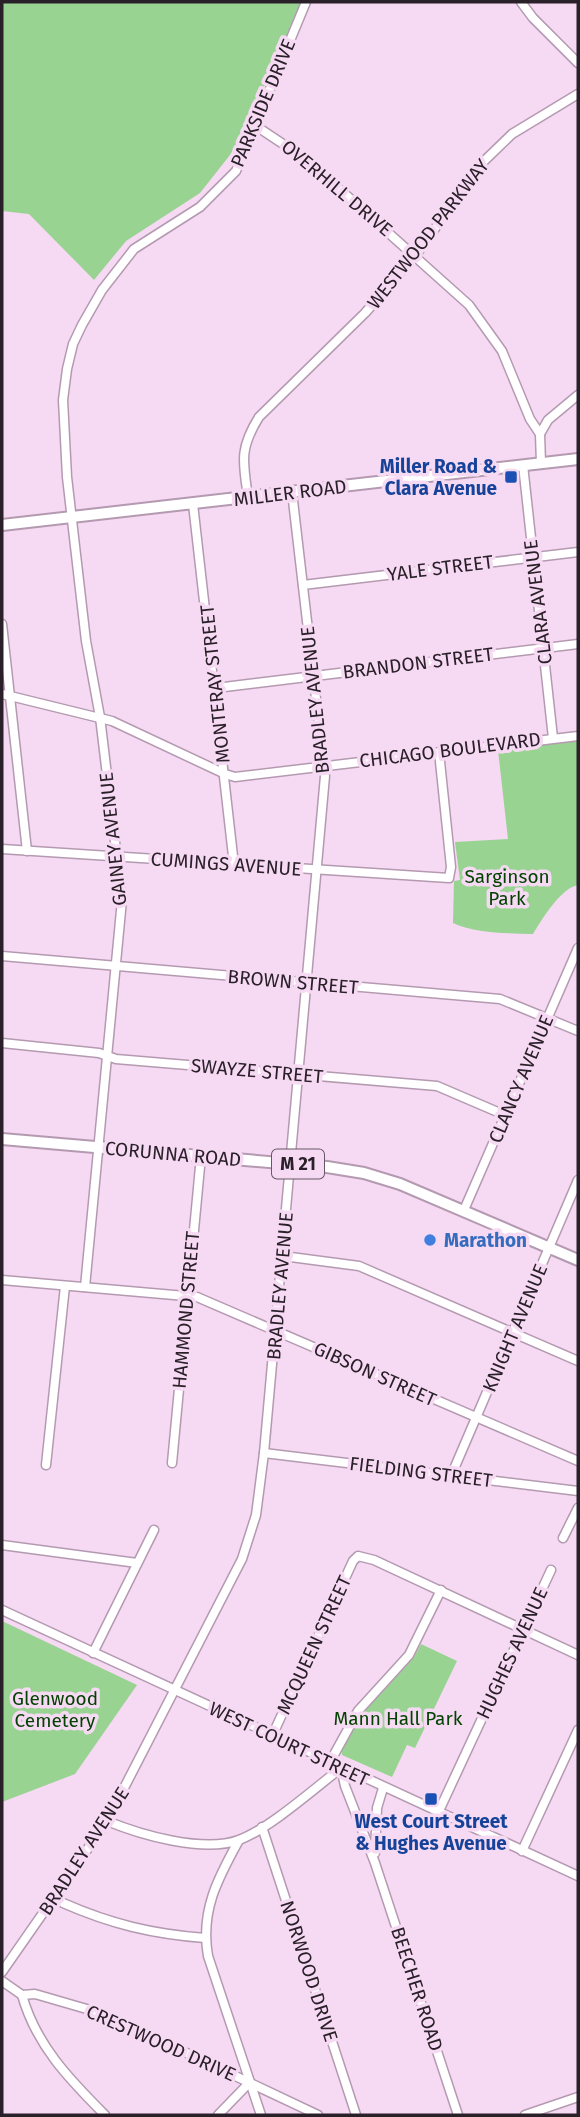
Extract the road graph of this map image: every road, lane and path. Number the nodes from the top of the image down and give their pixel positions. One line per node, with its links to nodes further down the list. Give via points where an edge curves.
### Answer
1 (306, 2): 5 (street, PARKSIDE DRIVE)
2 (521, 2): 3 (street)
3 (578, 63)
4 (578, 94): 6 (street, WESTWOOD PARKWAY, via 512,134 481,164)
5 (256, 126): 6 (street, OVERHILL DRIVE, via 298,152); 15 (street, PARKSIDE DRIVE, via 236,171 200,207 134,249 102,290 73,344 64,400)
6 (416, 255): 8 (street, OVERHILL DRIVE, via 487,327); 13 (street, WESTWOOD PARKWAY, via 365,313 259,417 248,435 242,463)
7 (578, 395): 8 (street, via 548,420)
8 (540, 435): 10 (street, OVERHILL DRIVE)
9 (578, 459): 10 (main road, MILLER ROAD)
10 (541, 463): 11 (main road, MILLER ROAD)
11 (523, 466): 12 (main road, MILLER ROAD); 18 (street, CLARA AVENUE)
12 (292, 492): 13 (main road, MILLER ROAD); 19 (street, BRADLEY AVENUE)
13 (247, 497): 14 (main road, MILLER ROAD)
14 (193, 504): 15 (main road, MILLER ROAD); 24 (street, MONTERAY STREET)
15 (71, 517): 16 (main road, MILLER ROAD); 26 (street, GAINEY AVENUE)
16 (2, 525)
17 (578, 552): 18 (street, YALE STREET)
18 (533, 557): 19 (street, YALE STREET); 22 (street, CLARA AVENUE)
19 (303, 585): 23 (street, BRADLEY AVENUE)
20 (2, 624): 25 (street)
21 (578, 644): 22 (street, BRANDON STREET)
22 (544, 648): 23 (street, BRANDON STREET); 28 (street, CLARA AVENUE)
23 (314, 676): 24 (street, BRANDON STREET); 30 (street, BRADLEY AVENUE)
24 (216, 688): 31 (street, MONTERAY STREET)
25 (6, 695): 26 (street, CHICAGO BOULEVARD); 33 (street)
26 (100, 717): 31 (street, CHICAGO BOULEVARD); 34 (street, GAINEY AVENUE)
27 (578, 736): 28 (street, CHICAGO BOULEVARD)
28 (553, 738): 29 (street, CHICAGO BOULEVARD)
29 (439, 752): 30 (street, CHICAGO BOULEVARD); 36 (street, CUMINGS AVENUE, via 449,878)
30 (324, 766): 31 (street, CHICAGO BOULEVARD, via 235,777); 36 (street, BRADLEY AVENUE)
31 (225, 774): 35 (street, MONTERAY STREET)
32 (2, 849): 33 (street, CUMINGS AVENUE)
33 (27, 851): 34 (street, CUMINGS AVENUE)
34 (116, 856): 35 (street, CUMINGS AVENUE); 39 (street, GAINEY AVENUE, via 122,900)
35 (234, 865): 36 (street, CUMINGS AVENUE)
36 (318, 870): 40 (street, BRADLEY AVENUE)
37 (578, 948): 41 (street, CLANCY AVENUE)
38 (2, 956): 39 (street, BROWN STREET)
39 (116, 967): 40 (street, BROWN STREET); 44 (street, GAINEY AVENUE)
40 (308, 984): 41 (street, BROWN STREET, via 500,999); 45 (street, BRADLEY AVENUE)
41 (548, 1018): 42 (street, BROWN STREET); 46 (street, CLANCY AVENUE)
42 (578, 1031)
43 (2, 1043): 44 (street, SWAYZE STREET)
44 (108, 1057): 45 (street, SWAYZE STREET); 48 (street, GAINEY AVENUE)
45 (300, 1075): 46 (street, SWAYZE STREET, via 437,1086); 50 (street, BRADLEY AVENUE)
46 (507, 1116): 52 (street, CLANCY AVENUE)
47 (2, 1139): 48 (main road, CORUNNA ROAD / M 21)
48 (98, 1147): 49 (main road, CORUNNA ROAD / M 21); 58 (street, GAINEY AVENUE)
49 (201, 1156): 50 (main road, CORUNNA ROAD / M 21); 59 (street, HAMMOND STREET)
50 (291, 1164): 52 (main road, CORUNNA ROAD / M 21, via 381,1177); 54 (street, BRADLEY AVENUE)
51 (578, 1180): 53 (street, KNIGHT AVENUE)
52 (464, 1210): 53 (main road, CORUNNA ROAD / M 21)
53 (549, 1248): 55 (main road, CORUNNA ROAD / M 21); 61 (street, KNIGHT AVENUE)
54 (283, 1256): 60 (street, BRADLEY AVENUE); 61 (street, via 359,1266)
55 (578, 1260)
56 (2, 1280): 57 (street, GIBSON STREET)
57 (65, 1286): 58 (street, GIBSON STREET); 67 (street)
58 (85, 1287): 59 (street, GIBSON STREET)
59 (187, 1297): 60 (street, GIBSON STREET, via 197,1297); 66 (street, HAMMOND STREET)
60 (276, 1331): 63 (street, GIBSON STREET); 64 (street, BRADLEY AVENUE)
61 (513, 1333): 62 (street); 63 (street, KNIGHT AVENUE)
62 (578, 1361)
63 (476, 1418): 65 (street, GIBSON STREET); 68 (street, KNIGHT AVENUE)
64 (264, 1453): 68 (street, FIELDING STREET); 81 (street, BRADLEY AVENUE, via 251,1538)
65 (578, 1461)
66 (172, 1463)
67 (46, 1465)
68 (451, 1476): 69 (street, FIELDING STREET)
69 (578, 1491)
70 (578, 1508): 72 (street)
71 (154, 1530): 74 (street)
72 (563, 1538)
73 (2, 1545): 74 (street)
74 (137, 1563): 79 (street)
75 (551, 1570): 78 (street, HUGHES AVENUE)
76 (440, 1590): 78 (street); 83 (street, MCQUEEN STREET, via 358,1556); 84 (street, via 409,1655 358,1710)
77 (2, 1610): 79 (street, WEST COURT STREET)
78 (523, 1629): 80 (street); 87 (street, HUGHES AVENUE)
79 (93, 1653): 81 (street, WEST COURT STREET)
80 (578, 1655)
81 (173, 1691): 83 (street, WEST COURT STREET); 88 (street, BRADLEY AVENUE)
82 (578, 1730): 91 (street)
83 (272, 1736): 84 (street, WEST COURT STREET)
84 (330, 1762): 85 (street, WEST COURT STREET)
85 (341, 1768): 86 (street, WEST COURT STREET); 89 (street); 92 (street, BEECHER ROAD)
86 (383, 1788): 87 (street, WEST COURT STREET); 92 (street, BEECHER ROAD, via 374,1828)
87 (438, 1813): 91 (street, WEST COURT STREET)
88 (107, 1821): 90 (street, via 195,1843); 94 (street, BRADLEY AVENUE)
89 (262, 1827): 90 (street); 106 (street, NORWOOD DRIVE)
90 (239, 1840): 95 (street, via 212,1892)
91 (522, 1851): 93 (street, WEST COURT STREET)
92 (376, 1863): 107 (street, BEECHER ROAD)
93 (578, 1876)
94 (55, 1896): 95 (street, via 126,1927); 96 (street, BRADLEY AVENUE)
95 (205, 1938): 99 (street)
96 (2, 1972)
97 (2, 1982): 98 (street, CRESTWOOD DRIVE)
98 (22, 1995): 99 (street, CRESTWOOD DRIVE, via 36,1994 104,2014); 102 (street, via 54,2062)
99 (250, 2082): 103 (street); 104 (street); 105 (street, CRESTWOOD DRIVE)
100 (578, 2097): 101 (street)
101 (555, 2106): 108 (street); 109 (street)
102 (105, 2115)
103 (218, 2115)
104 (261, 2115)
105 (318, 2115)
106 (356, 2115)
107 (458, 2115)
108 (525, 2115)
109 (558, 2115)

